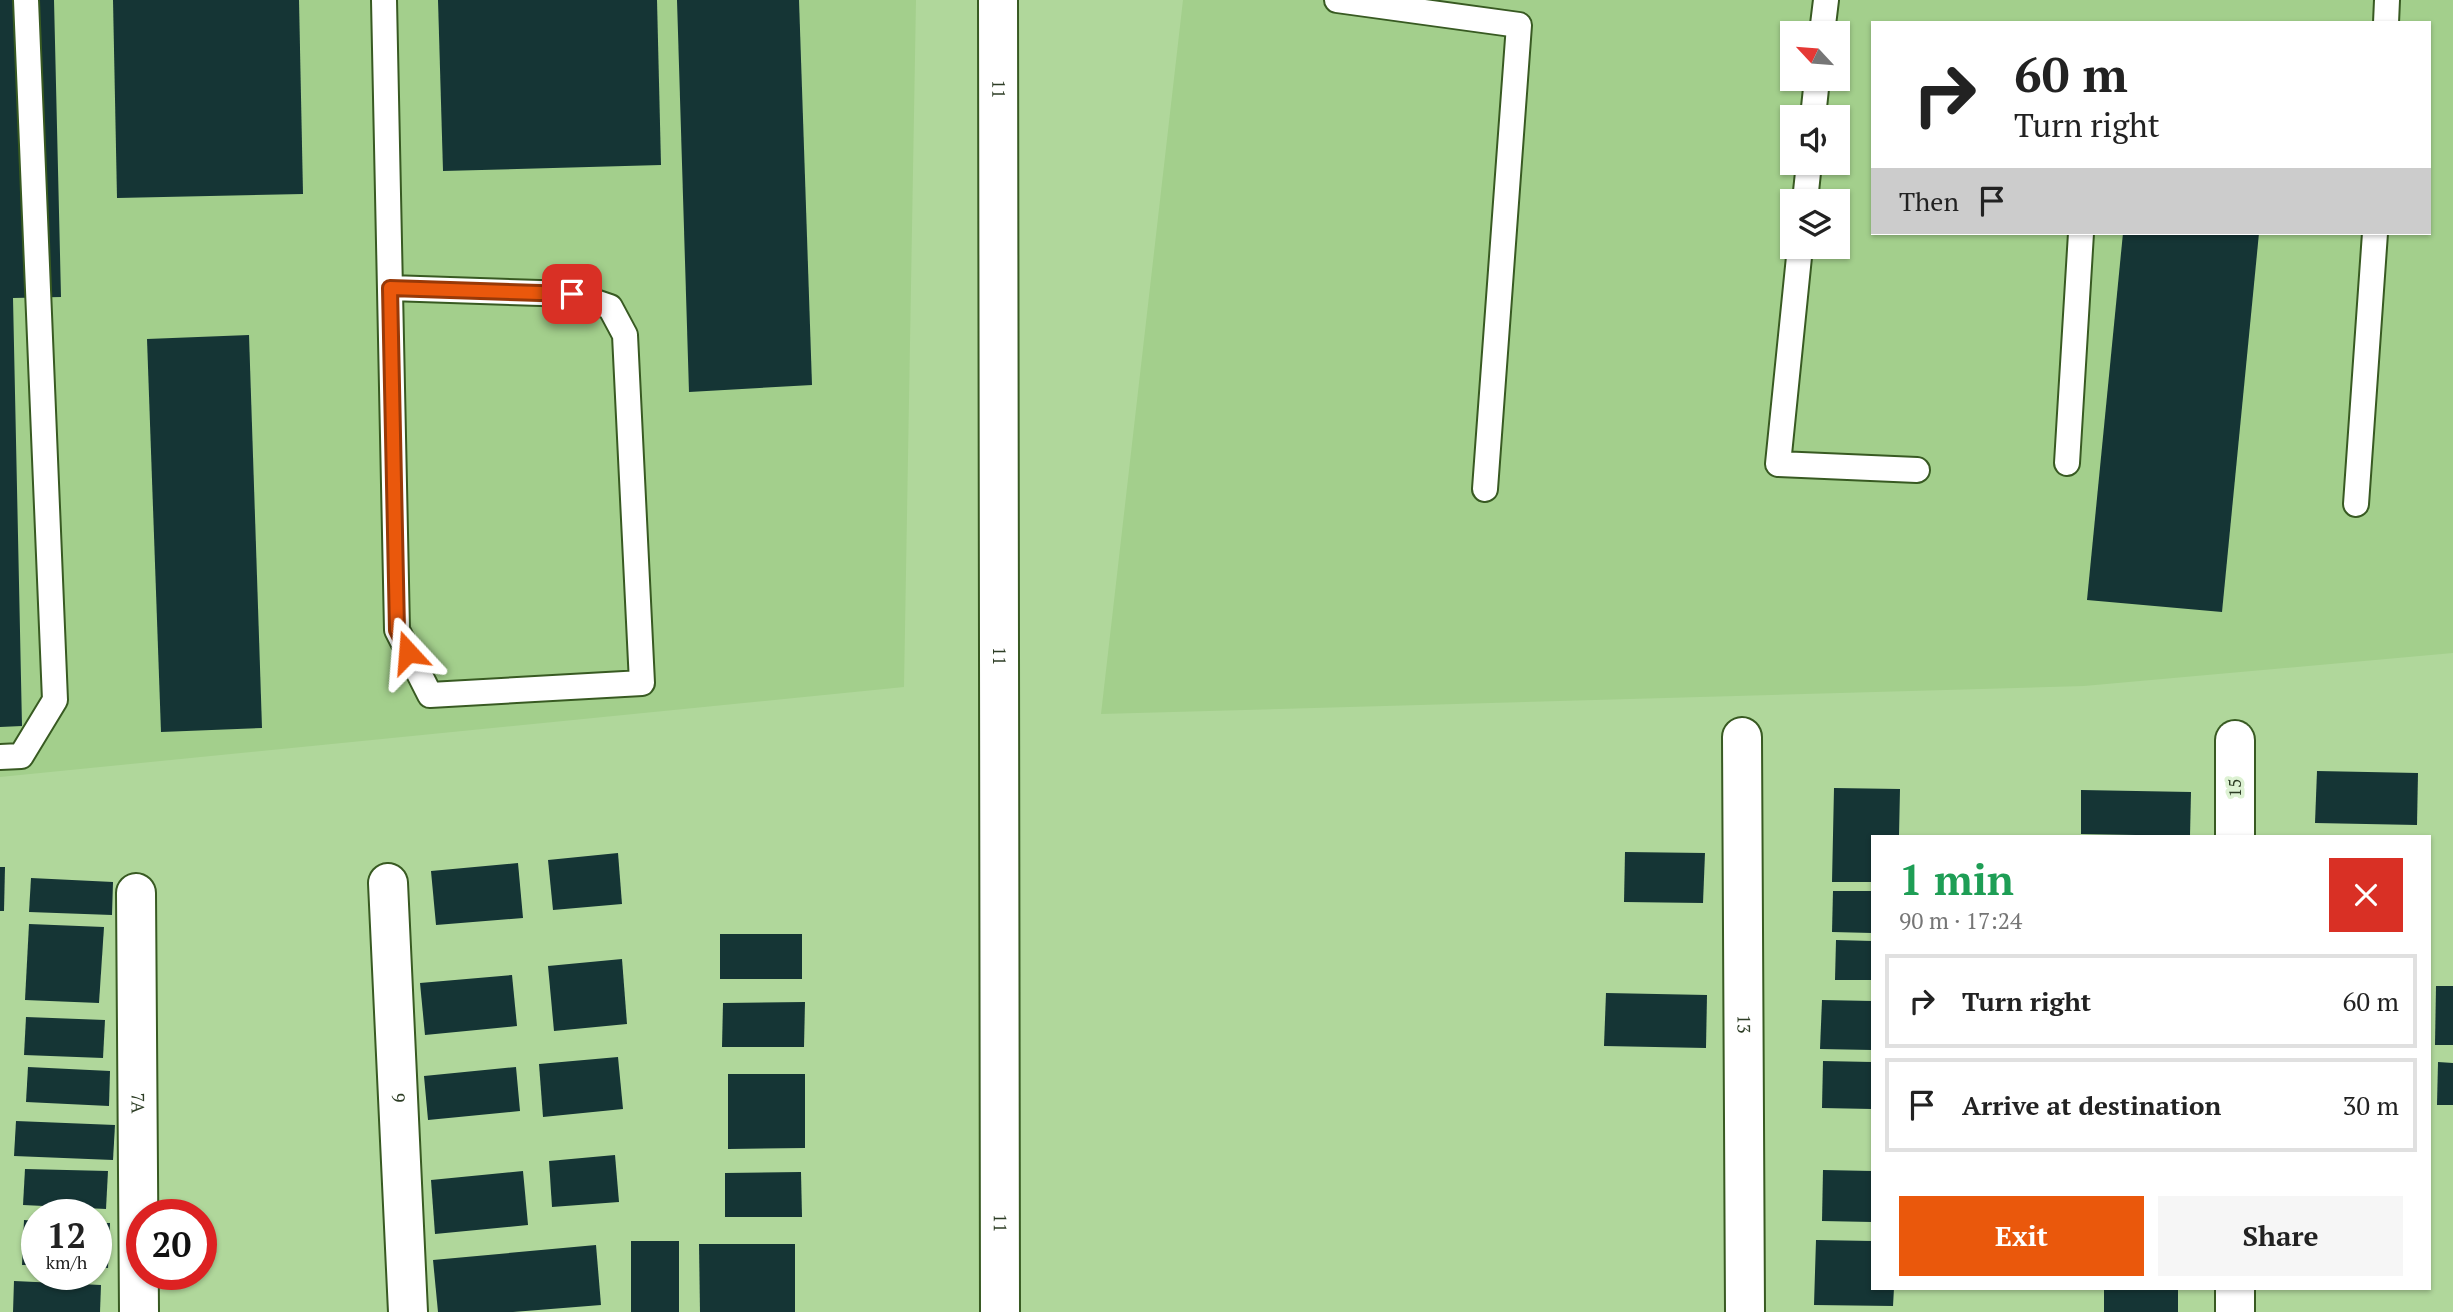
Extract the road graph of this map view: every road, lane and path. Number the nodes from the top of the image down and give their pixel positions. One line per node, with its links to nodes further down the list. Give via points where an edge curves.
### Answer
1 (26, 0): 19 (lane, via 55,700 22,756)
2 (384, 0): 12 (lane)
3 (998, 0): 26 (street, 11)
4 (1337, 0): 15 (lane, via 1519,25)
5 (1826, 0): 7 (lane)
6 (2387, 0): 8 (lane)
7 (1823, 21)
8 (2386, 21)
9 (2081, 235): 13 (lane)
10 (2375, 235): 16 (lane)
11 (1799, 259): 14 (lane, via 1778,464)
12 (390, 288): 12 (lane, via 572,294 610,307 625,335 642,682 430,695 397,630)
13 (2067, 463)
14 (1917, 470)
15 (1485, 489)
16 (2356, 504)
17 (1742, 737): 27 (street, 13)
18 (2235, 740): 20 (street, 15)
19 (0, 757)
20 (2235, 835)
21 (388, 883): 25 (street, 9)
22 (136, 893): 24 (street, 7A)
23 (2235, 1290): 28 (street)
24 (139, 1312)
25 (408, 1312)
26 (1000, 1312)
27 (1745, 1312)
28 (2235, 1312)

